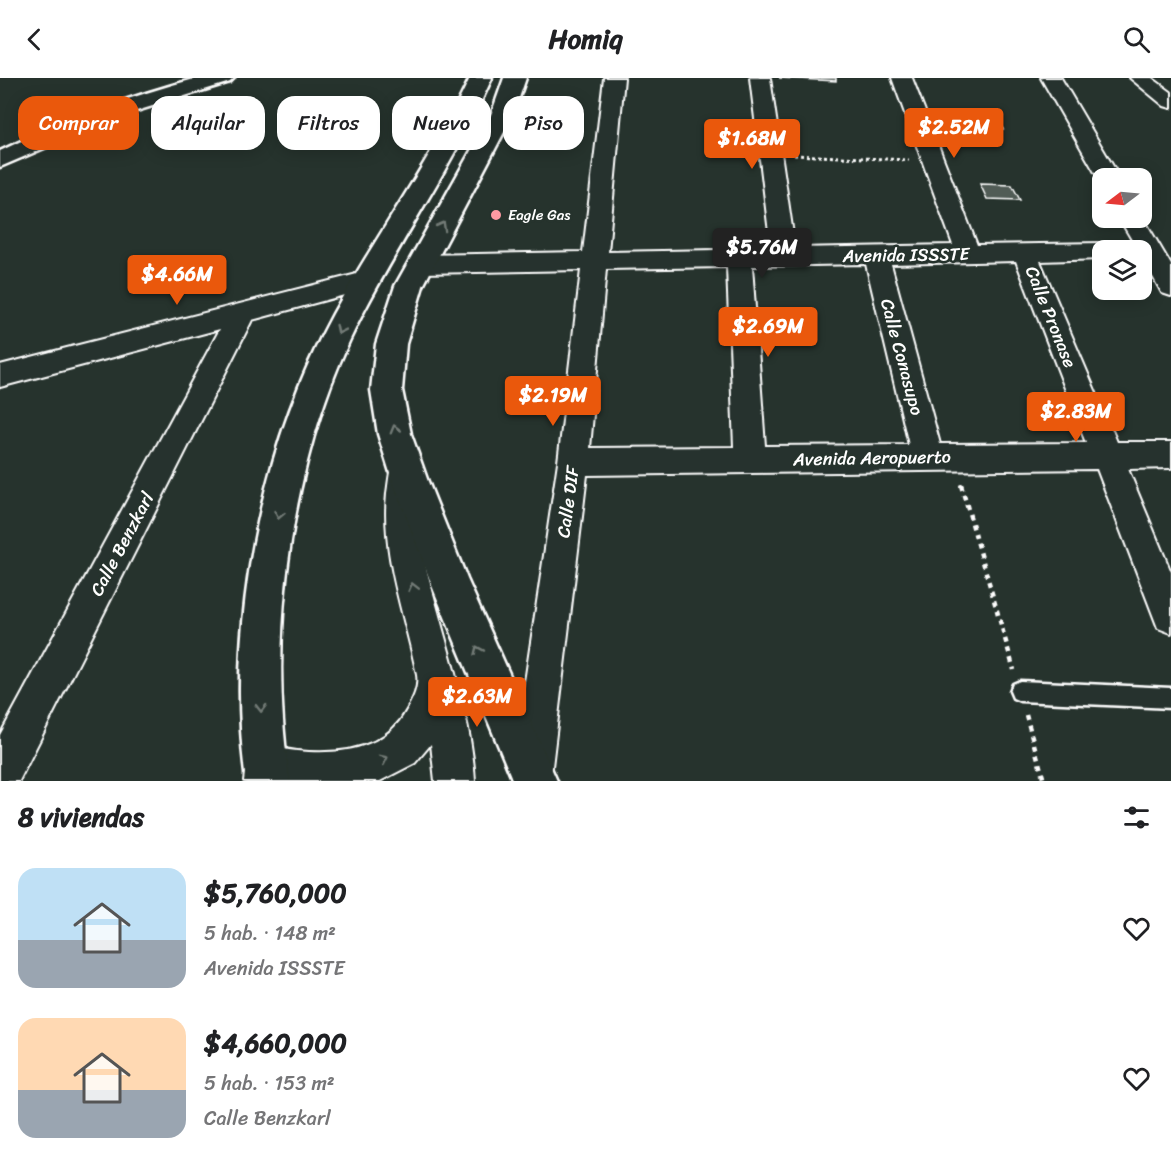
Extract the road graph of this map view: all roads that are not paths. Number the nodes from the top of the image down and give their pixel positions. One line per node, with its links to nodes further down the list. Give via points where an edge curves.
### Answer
1 (157, 78): 11 (main road, via 70,107)
2 (223, 78): 12 (main road, via 136,104)
3 (515, 78): 23 (main road, one-way to 3, via 502,115)
4 (614, 78): 22 (street, Calle DIF)
5 (760, 78): 20 (street)
6 (902, 78): 18 (street)
7 (1051, 78): 13 (street)
8 (1140, 78): 10 (street)
9 (479, 79): 24 (main road, via 459,126)
10 (1171, 102)
11 (0, 137)
12 (0, 160)
13 (1103, 168)
14 (1138, 228): 15 (street)
15 (1154, 250): 25 (street)
16 (1092, 251): 17 (street, Avenida ISSSTE)
17 (1025, 253): 18 (street, Avenida ISSSTE); 29 (street, Calle Pronase)
18 (969, 254): 19 (street, Avenida ISSSTE)
19 (876, 255): 20 (street, Avenida ISSSTE); 30 (street, Calle Conasupo)
20 (784, 257): 21 (street, Avenida ISSSTE)
21 (739, 259): 22 (street, Avenida ISSSTE); 31 (street)
22 (595, 260): 23 (street, Avenida ISSSTE); 32 (street, Calle DIF)
23 (422, 264): 33 (main road, one-way to 23, via 388,405 388,371 399,311)
24 (365, 281): 26 (street); 39 (main road, one-way to 39, via 306,407 279,510 264,609 261,684)
25 (1171, 286)
26 (243, 312): 27 (street); 38 (street, Calle Benzkarl)
27 (0, 376)
28 (1171, 455): 29 (street, Avenida Aeropuerto)
29 (1107, 456): 30 (street, Avenida Aeropuerto); 34 (street, Calle Pronase)
30 (941, 458): 31 (street, Avenida Aeropuerto)
31 (750, 459): 32 (street, Avenida Aeropuerto)
32 (573, 462): 40 (street, Calle DIF)
33 (406, 467): 35 (street, one-way to 33, via 403,543); 40 (main road, one-way to 33, via 451,588)
34 (1171, 615)
35 (437, 683): 39 (street, one-way to 35, via 284,771 322,773 362,768 386,759 403,749 417,731); 41 (street)
36 (1020, 692): 37 (lane)
37 (1171, 698)
38 (0, 776)
39 (266, 776)
40 (532, 778)
41 (456, 781)

